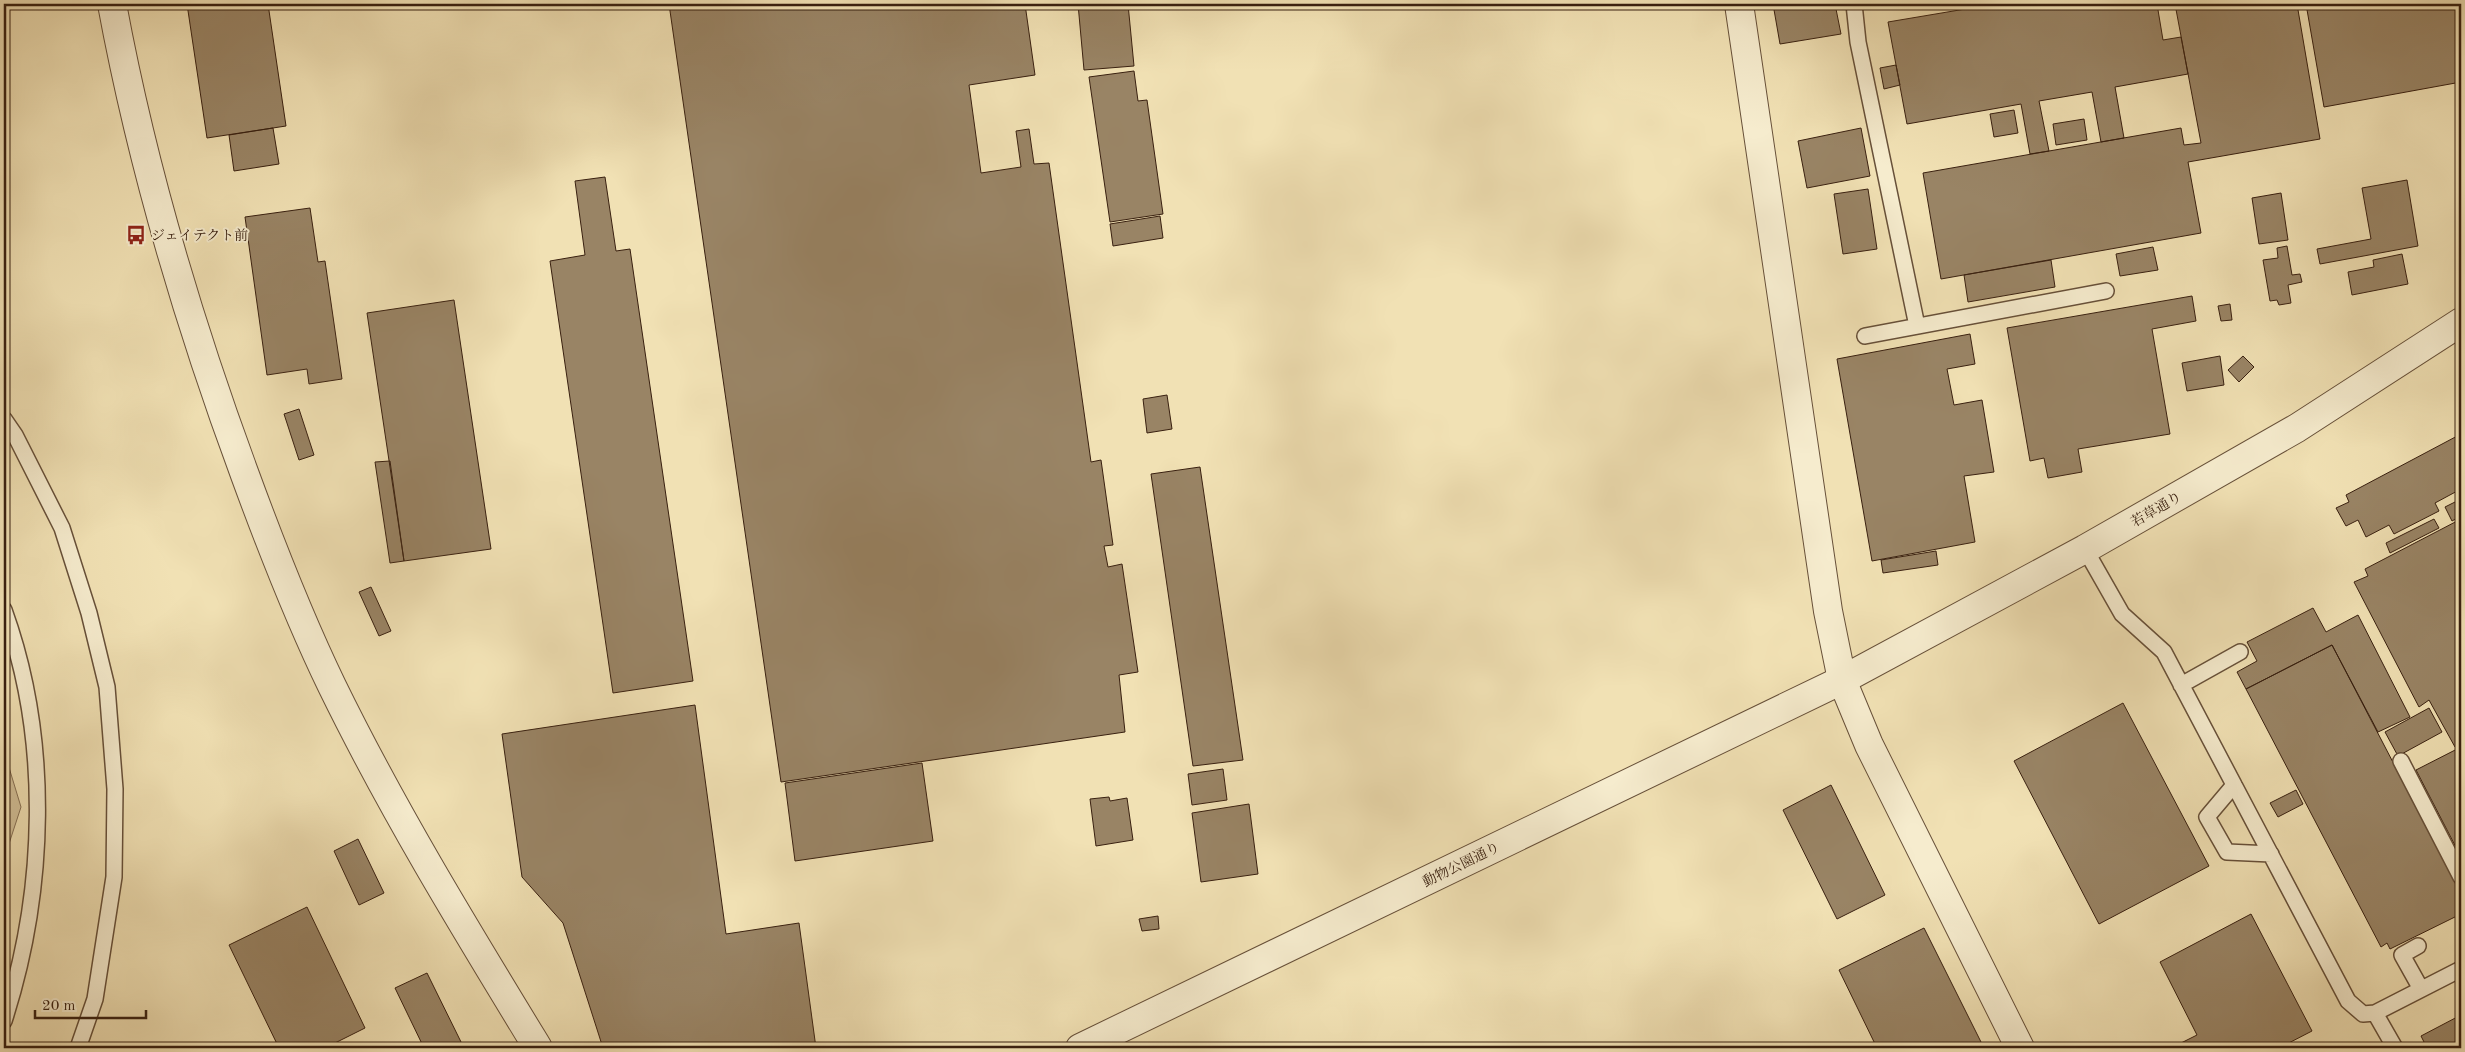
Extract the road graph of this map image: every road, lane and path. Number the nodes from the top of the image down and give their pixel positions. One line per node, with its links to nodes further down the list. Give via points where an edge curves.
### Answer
1 (112, 4): 24 (street, via 127,80 185,304 208,376 269,539 331,685 403,824)
2 (1739, 4): 12 (street, via 1828,612)
3 (1854, 4): 6 (lane, via 1858,42)
4 (2106, 291): 6 (lane)
5 (2461, 322): 9 (street, 若草通り, via 2297,428)
6 (1917, 326): 7 (lane)
7 (1865, 336)
8 (4, 418): 23 (lane, via 62,528 89,613 107,687 115,788 114,877 95,999)
9 (2085, 550): 12 (street, 若草通り); 13 (lane, via 2122,614 2164,652)
10 (4, 610): 22 (lane, via 27,700 36,768 36,838 31,908 16,984)
11 (2240, 652): 13 (lane)
12 (1842, 680): 25 (street, 動物公園通り); 26 (street, via 1869,745)
13 (2181, 684): 15 (lane)
14 (2402, 761): 17 (lane)
15 (2234, 785): 16 (lane); 16 (lane, via 2207,817 2227,852)
16 (2271, 854): 21 (lane, via 2348,1001 2363,1014)
17 (2461, 877)
18 (2418, 946): 20 (lane, via 2402,955)
19 (2461, 969): 20 (lane)
20 (2421, 989): 21 (lane)
21 (2375, 1013): 27 (lane)
22 (4, 1021)
23 (78, 1048)
24 (538, 1048)
25 (1080, 1048)
26 (2020, 1048)
27 (2395, 1048)

